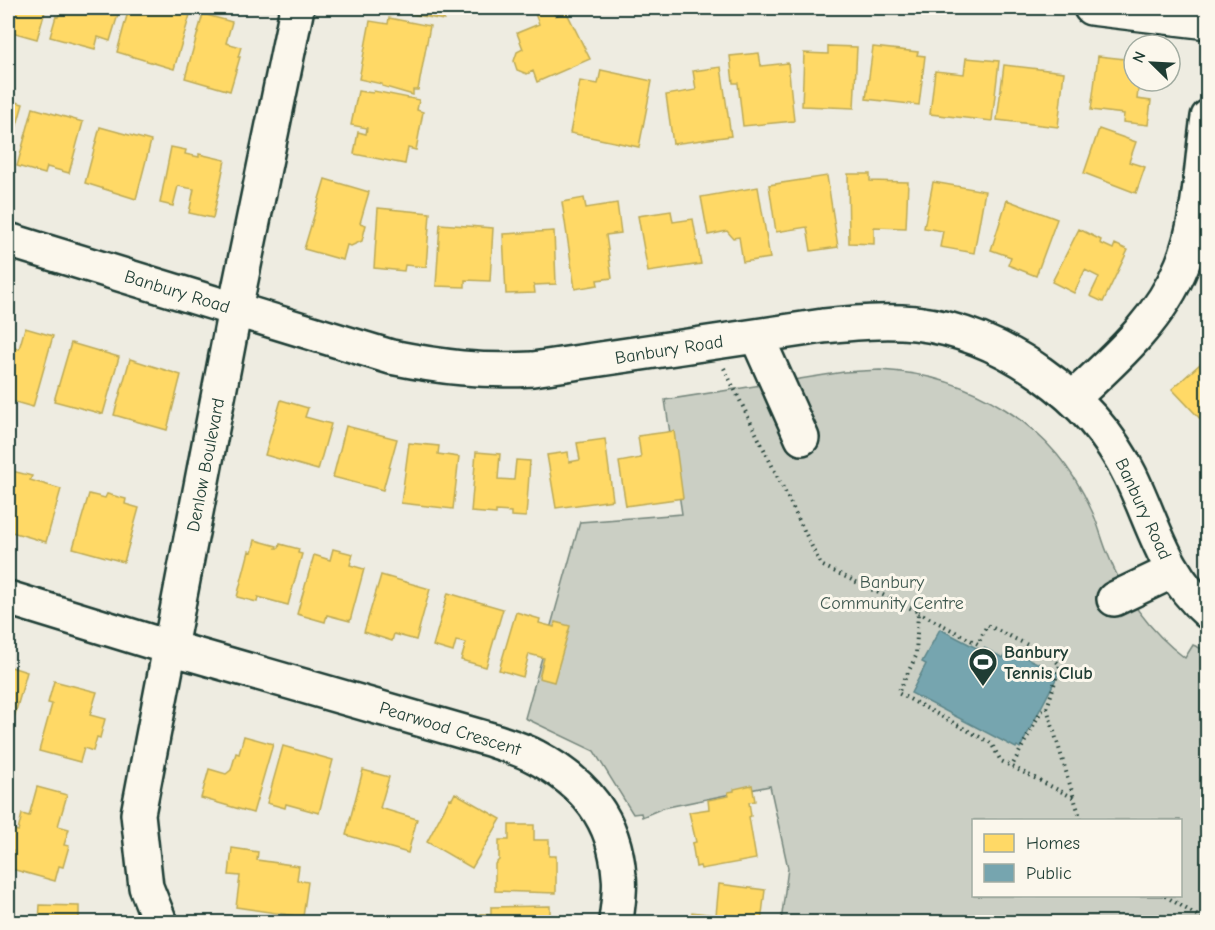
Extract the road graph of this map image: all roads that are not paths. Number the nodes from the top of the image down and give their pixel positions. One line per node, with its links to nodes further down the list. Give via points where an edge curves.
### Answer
1 (297, 8): 6 (street, Denlow Boulevard)
2 (1091, 8): 3 (street)
3 (1208, 22)
4 (1208, 117): 8 (street, via 1193,228 1182,265 1165,299 1142,330)
5 (8, 240): 6 (street, Banbury Road)
6 (235, 309): 7 (street, Banbury Road, via 391,357 492,371 567,366); 14 (street, Denlow Boulevard)
7 (757, 337): 8 (street, Banbury Road, via 824,326 915,323 998,348 1045,374); 9 (street)
8 (1073, 398): 10 (street, Banbury Road, via 1101,429 1130,474)
9 (802, 438)
10 (1173, 571): 12 (street); 13 (street, Banbury Road)
11 (8, 598): 14 (street, Pearwood Crescent)
12 (1114, 599)
13 (1208, 612)
14 (171, 648): 15 (street, Denlow Boulevard, via 138,814 146,887); 16 (street, Pearwood Crescent, via 492,740 535,756 593,800 612,836 620,877)
15 (160, 922)
16 (616, 922)

